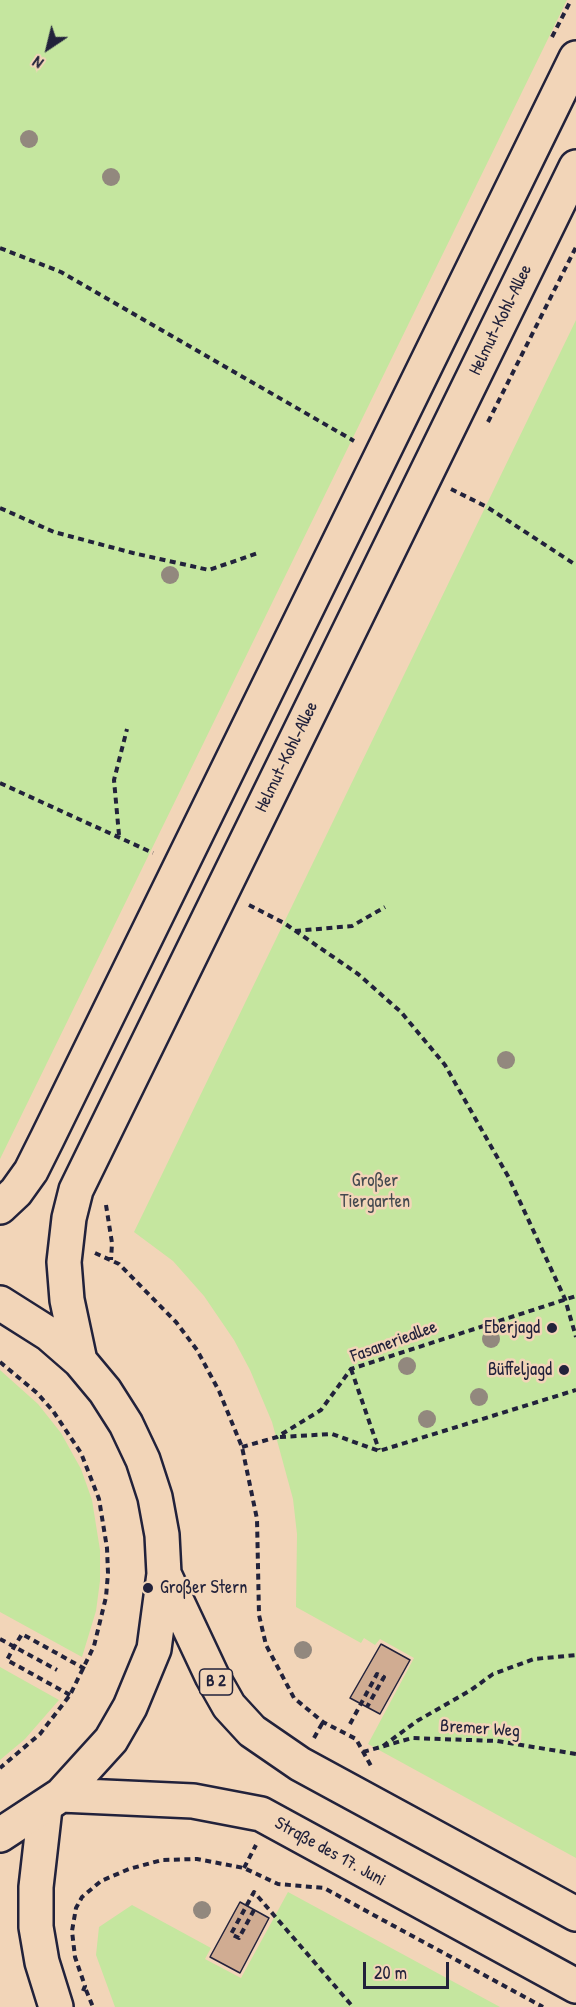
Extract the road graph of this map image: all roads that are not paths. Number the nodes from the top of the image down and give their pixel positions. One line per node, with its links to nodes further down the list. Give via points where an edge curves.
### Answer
1 (576, 58): 3 (main road, via 31,1171)
2 (576, 167): 5 (main road, Helmut-Kohl-Allee, via 76,1190 64,1262 67,1300)
3 (0, 1207)
4 (0, 1304): 5 (main road, B 2, via 49,1334)
5 (80, 1362): 6 (main road, B 2, via 105,1391 143,1460 157,1507)
6 (164, 1575): 7 (main road, via 157,1633 142,1682 111,1740); 9 (main road, B 2, via 212,1676 229,1706 252,1731 300,1764)
7 (53, 1802): 8 (main road); 10 (main road, Straße des 17. Juni, via 193,1801 261,1814); 11 (main road, via 36,1887 36,1927 42,1962)
8 (0, 1835)
9 (576, 1914)
10 (576, 1986)
11 (65, 2000)

